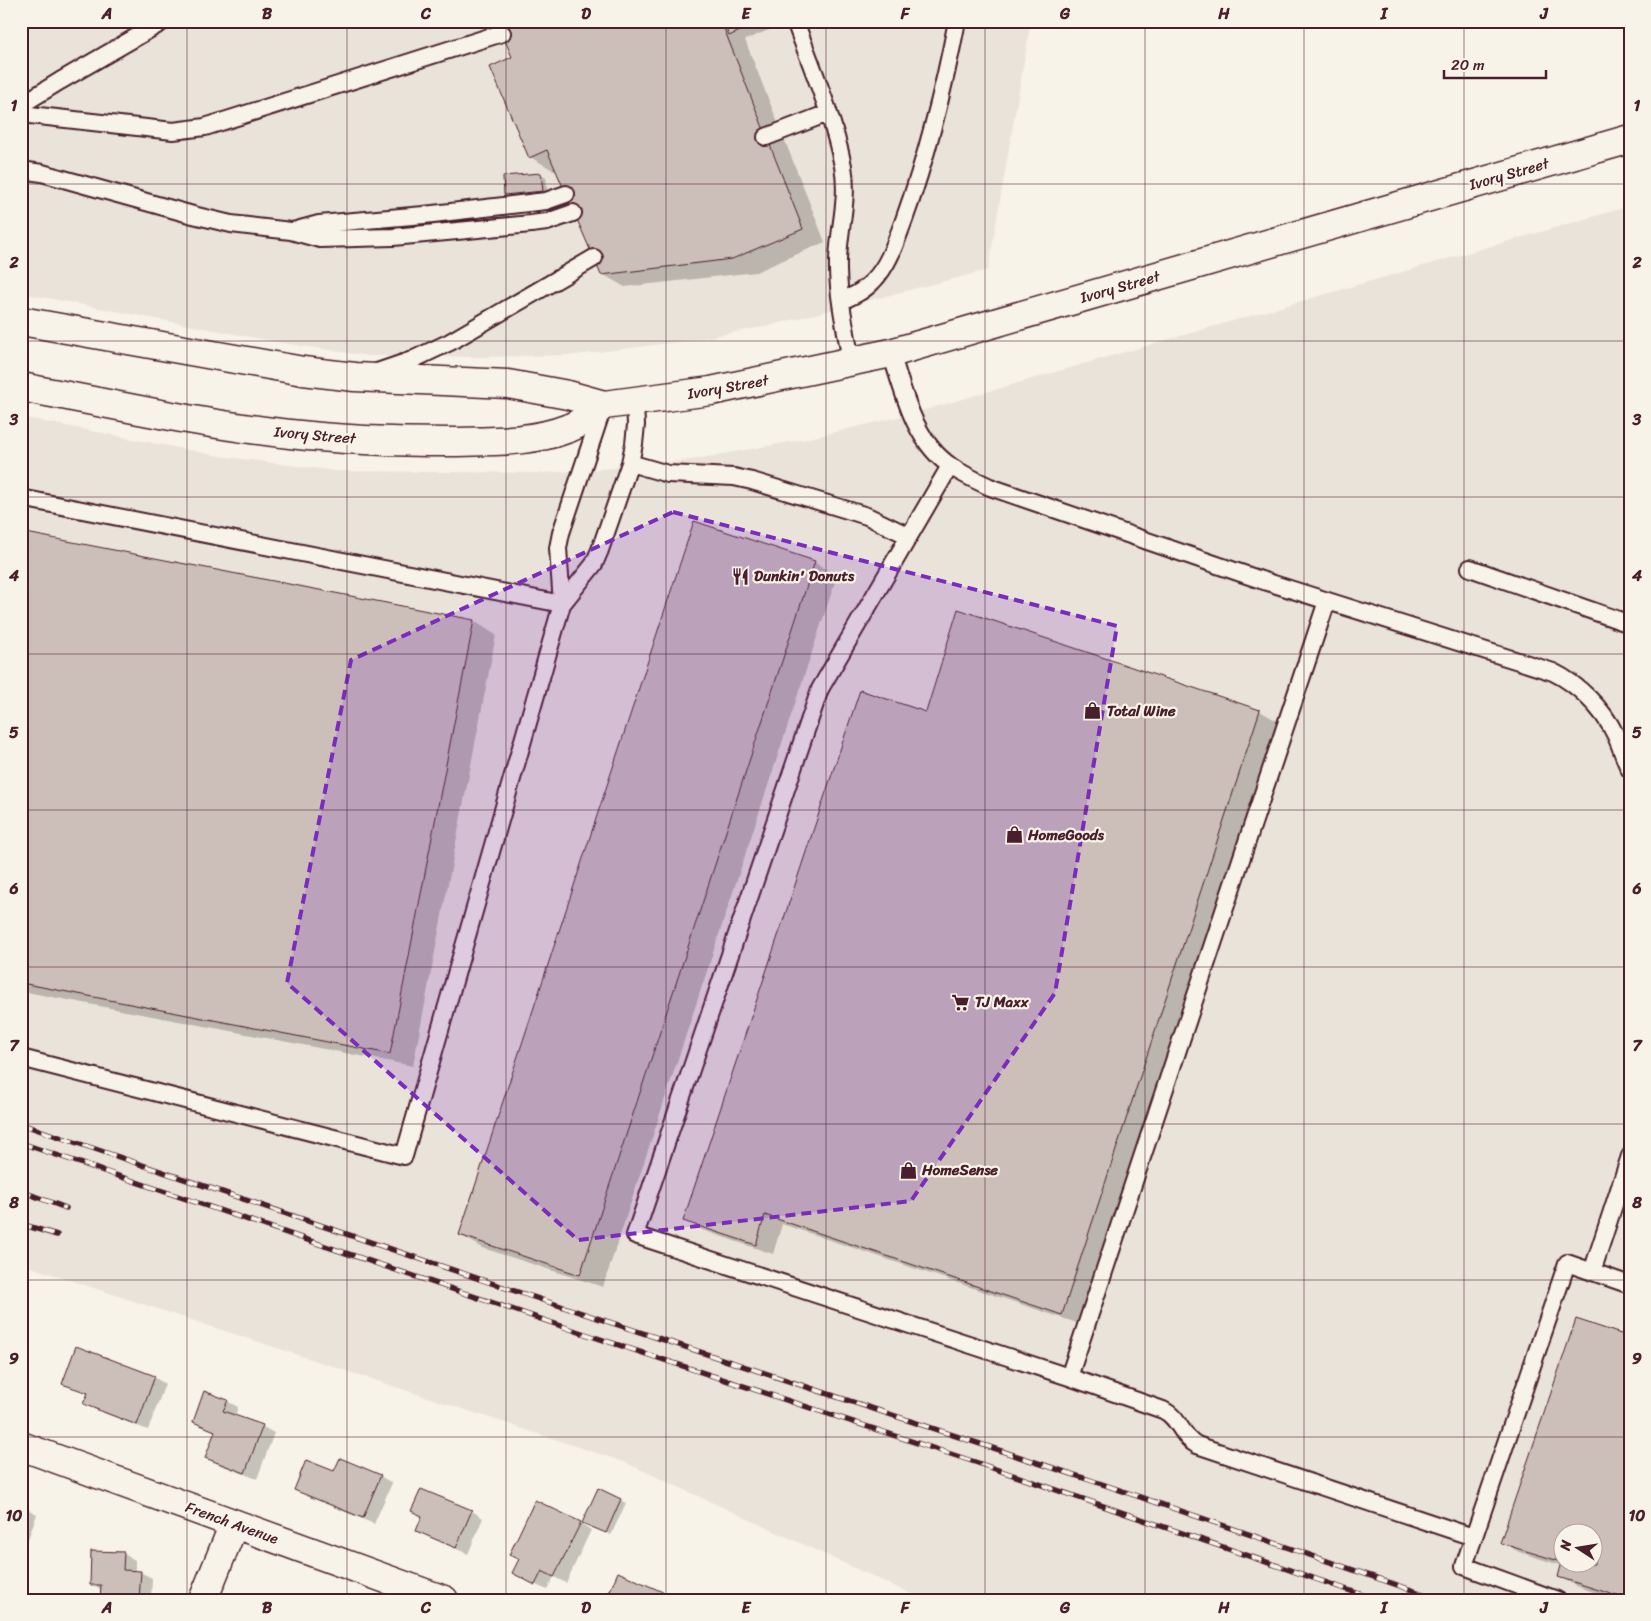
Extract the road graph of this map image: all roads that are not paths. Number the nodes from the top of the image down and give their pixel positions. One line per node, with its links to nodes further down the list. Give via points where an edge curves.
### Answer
1 (164, 21): 5 (lane)
2 (795, 21): 6 (lane)
3 (957, 21): 15 (lane, via 928,146 893,251 874,281 862,291)
4 (502, 33): 7 (lane, via 196,129 173,131)
5 (21, 105)
6 (828, 113): 8 (lane); 15 (lane, via 843,166 846,191 838,260)
7 (21, 114)
8 (766, 137)
9 (1630, 139): 17 (street, Ivory Street)
10 (21, 170): 13 (lane, via 42,173 192,216)
11 (566, 194): 13 (lane, via 546,201 319,224)
12 (574, 212): 13 (lane, via 547,222 393,237 320,239)
13 (291, 231)
14 (594, 258): 19 (lane, via 450,342 392,368)
15 (841, 300): 18 (lane)
16 (21, 322): 19 (street, Ivory Street, via 252,363)
17 (891, 353): 18 (street, Ivory Street); 24 (lane, via 919,432)
18 (851, 362): 21 (street, Ivory Street, via 711,391)
19 (355, 377): 22 (street, Ivory Street, via 508,384)
20 (21, 387): 22 (street, Ivory Street, via 282,433 410,442 535,437 571,427)
21 (635, 402): 22 (street, Ivory Street); 23 (lane, via 636,425)
22 (604, 405): 29 (lane, via 560,533)
23 (630, 463): 26 (lane, via 668,474 752,481 867,516); 29 (lane, via 594,564)
24 (950, 466): 26 (lane); 28 (lane, via 990,486)
25 (21, 498): 29 (lane)
26 (909, 536): 36 (lane, via 820,690 635,1235)
27 (1470, 568): 30 (lane)
28 (1327, 601): 31 (lane, via 1560,676 1587,697 1608,721); 36 (lane)
29 (562, 604): 32 (lane, via 404,1156)
30 (1630, 624)
31 (1630, 770)
32 (21, 1058)
33 (1630, 1156): 34 (lane)
34 (1592, 1272): 35 (lane); 39 (lane, via 1567,1263)
35 (1630, 1285)
36 (1069, 1377): 39 (lane, via 1168,1412 1188,1439 1197,1445)
37 (21, 1446): 38 (street, French Avenue)
38 (234, 1524): 40 (street); 41 (street, French Avenue)
39 (1473, 1537): 42 (lane, via 1464,1566)
40 (203, 1600)
41 (444, 1600)
42 (1557, 1600)

